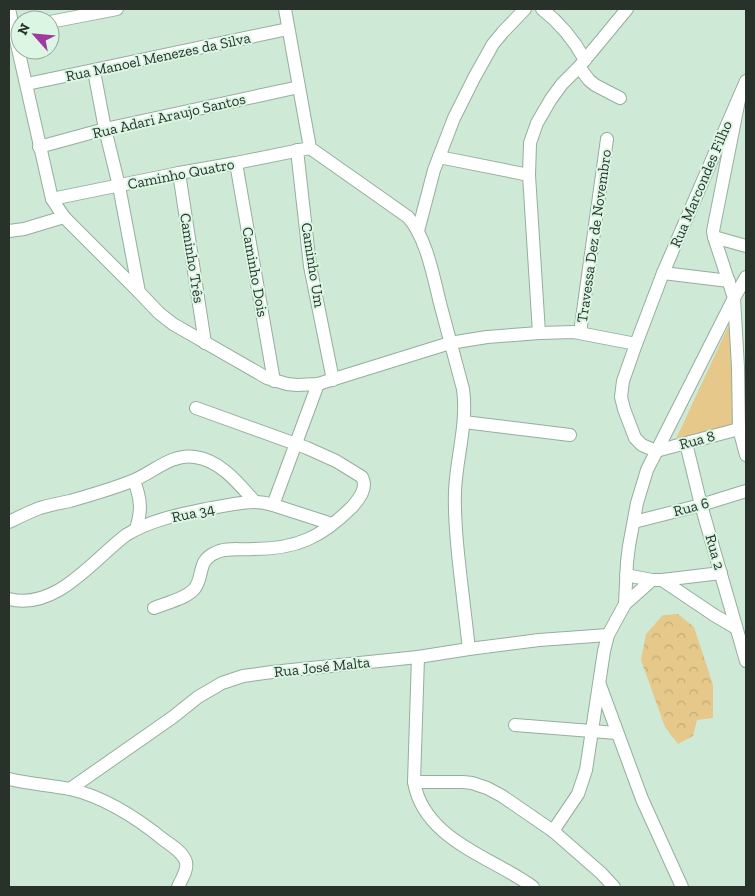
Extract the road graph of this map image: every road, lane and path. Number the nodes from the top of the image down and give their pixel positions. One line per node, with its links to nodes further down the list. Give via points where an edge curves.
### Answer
1 (117, 9): 6 (street)
2 (285, 9): 7 (street)
3 (526, 9): 21 (street, via 503,32 485,57 454,118)
4 (542, 9): 9 (street, via 571,38)
5 (627, 9): 9 (street)
6 (60, 20)
7 (288, 29): 10 (street, Rua Manoel Menezes da Silva); 13 (street)
8 (21, 60): 12 (street)
9 (582, 63): 15 (street, via 589,80); 24 (street, via 562,84 537,123 530,143)
10 (94, 71): 12 (street, Rua Manoel Menezes da Silva); 16 (street)
11 (746, 81): 14 (street, Rua Marcondes Filho)
12 (27, 84): 18 (street)
13 (299, 87): 16 (street, Rua Adari Araujo Santos); 19 (street)
14 (740, 95): 30 (street, Rua Marcondes Filho); 32 (street, Rua Marcondes Filho)
15 (620, 98)
16 (106, 130): 18 (street, Rua Adari Araujo Santos); 25 (street)
17 (607, 139): 38 (street, Travessa Dez de Novembro)
18 (39, 147): 26 (street)
19 (310, 148): 20 (street, Caminho Quatro); 29 (street, via 408,217)
20 (297, 150): 22 (street, Caminho Quatro); 43 (street, Caminho Um, via 310,266)
21 (439, 157): 24 (street); 29 (street)
22 (236, 163): 23 (street, Caminho Quatro); 44 (street, Caminho Dois)
23 (179, 173): 25 (street, Caminho Quatro); 39 (street, Caminho Três)
24 (529, 175): 37 (street)
25 (119, 186): 26 (street, Caminho Quatro); 35 (street)
26 (52, 199): 27 (street)
27 (64, 217): 28 (street); 35 (street)
28 (9, 231)
29 (418, 231): 40 (street)
30 (714, 237): 31 (street); 34 (street)
31 (746, 246)
32 (663, 273): 34 (street); 41 (street, Rua Marcondes Filho)
33 (746, 277): 36 (street)
34 (729, 281): 36 (street)
35 (139, 292): 39 (street, via 166,319)
36 (734, 298): 42 (street); 52 (street)
37 (539, 333): 38 (street); 40 (street, via 487,336)
38 (580, 333): 41 (street)
39 (205, 342): 44 (street)
40 (450, 343): 43 (street); 47 (street, via 463,389)
41 (636, 344): 52 (street, Rua Marcondes Filho, via 621,397 637,440)
42 (742, 371): 48 (street)
43 (334, 380): 45 (street)
44 (274, 381): 45 (street)
45 (318, 384): 50 (street)
46 (196, 408): 50 (street)
47 (464, 422): 49 (street); 71 (street, via 456,473 455,510)
48 (739, 428): 51 (street, Rua 8); 53 (street)
49 (570, 435)
50 (295, 443): 57 (street); 61 (street, via 336,461 364,480 363,491 356,502)
51 (686, 443): 52 (street, Rua 8); 58 (street, Rua 2)
52 (656, 451): 60 (street, via 637,503)
53 (746, 455)
54 (134, 481): 56 (street, via 166,462 194,456 220,467); 59 (street, via 42,507); 62 (street, via 140,504)
55 (746, 490): 58 (street, Rua 6)
56 (255, 502): 57 (street, Rua 34); 62 (street, Rua 34, via 184,513)
57 (273, 505): 61 (street, Rua 34)
58 (701, 505): 60 (street, Rua 6); 63 (street, Rua 2)
59 (9, 522)
60 (634, 522): 64 (street)
61 (332, 524): 68 (street, via 298,544 211,554 202,565 196,588)
62 (136, 529): 66 (street, Rua 34, via 63,588 42,598)
63 (721, 573): 65 (street); 69 (street, Rua 2)
64 (626, 575): 65 (street); 67 (street)
65 (657, 580): 67 (street); 69 (street)
66 (9, 599)
67 (625, 604): 70 (street)
68 (154, 608)
69 (736, 628): 72 (street, Rua 2)
70 (608, 635): 71 (street, Rua José Malta); 74 (street)
71 (469, 649): 73 (street, Rua José Malta)
72 (745, 654)
73 (418, 657): 79 (street); 80 (street, Rua José Malta, via 272,672 222,683)
74 (599, 682): 76 (street); 77 (street)
75 (515, 725): 76 (street)
76 (592, 732): 77 (street); 81 (street, via 581,788)
77 (617, 733): 85 (street, via 642,799)
78 (9, 778): 80 (street)
79 (414, 782): 81 (street, via 463,782 487,788); 83 (street, via 417,795 434,823 461,844)
80 (70, 789): 82 (street, via 109,804 153,831 179,852 186,868)
81 (553, 831): 84 (street)
82 (178, 887)
83 (533, 887)
84 (614, 887)
85 (682, 887)

